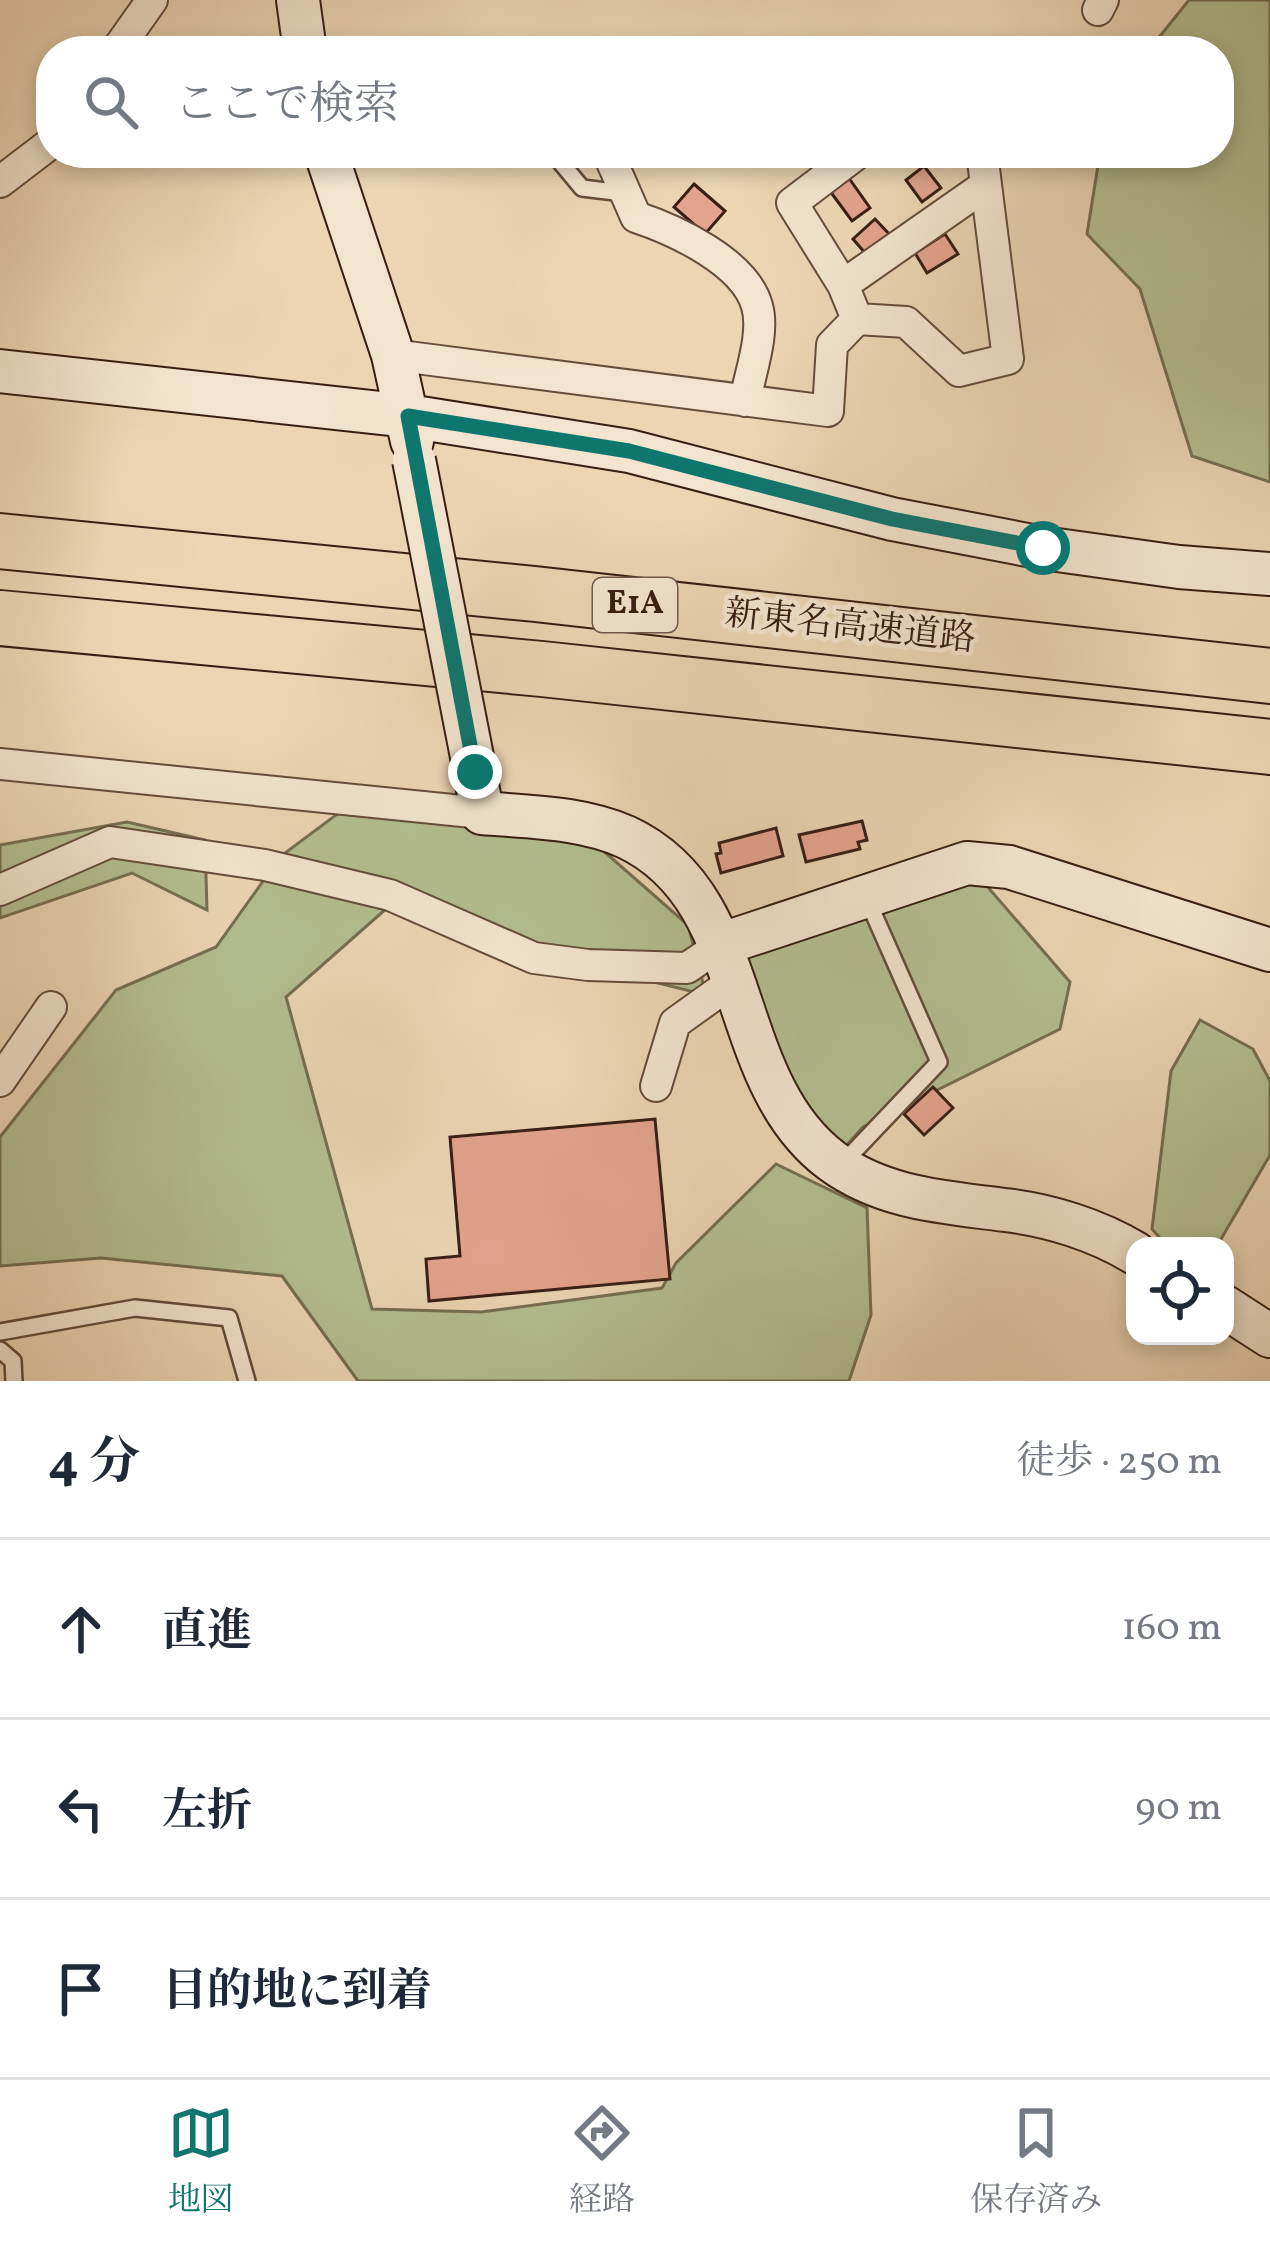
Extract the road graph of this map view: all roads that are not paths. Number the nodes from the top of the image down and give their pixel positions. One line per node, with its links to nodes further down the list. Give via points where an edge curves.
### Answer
1 (152, 0): 3 (street)
2 (298, 0): 4 (street)
3 (127, 36)
4 (303, 36)
5 (36, 154): 11 (street)
6 (331, 168): 16 (street)
7 (566, 168): 13 (lane, via 582,188)
8 (614, 168): 13 (street)
9 (838, 168): 14 (street, via 792,203)
10 (984, 168): 12 (street)
11 (0, 182)
12 (986, 184): 14 (street); 15 (street, via 1008,359 959,371 906,322)
13 (623, 193): 18 (street, via 636,217 689,239 749,288 759,309)
14 (843, 285): 15 (street)
15 (857, 319): 18 (street, via 832,345 828,411)
16 (393, 355): 18 (street); 19 (street)
17 (0, 371): 19 (street)
18 (745, 401)
19 (408, 416): 21 (street, via 629,451 892,519 1043,548); 26 (street, bridge)
20 (0, 541): 23 (highway, 新東名高速道路 / E1A)
21 (1270, 574)
22 (0, 618): 24 (highway, 新東名高速道路 / E1A)
23 (1270, 676)
24 (1270, 747)
25 (0, 764): 26 (street)
26 (478, 792): 30 (street, via 589,824 658,856 693,897)
27 (0, 890): 30 (street, via 110,842 265,865 390,895 534,958 687,968)
28 (865, 896): 29 (street, via 967,863 1009,866); 30 (street); 34 (lane, via 939,1062)
29 (1270, 950)
30 (728, 962): 33 (street, via 675,1023); 34 (street, via 766,1080)
31 (51, 1007): 32 (street)
32 (0, 1081)
33 (656, 1086)
34 (840, 1166): 35 (street, via 871,1185 1055,1220)
35 (1126, 1249)
36 (1234, 1313): 38 (street)
37 (0, 1332): 41 (lane, via 135,1308 229,1318)
38 (1270, 1336)
39 (0, 1350): 40 (lane, via 13,1360)
40 (14, 1381)
41 (247, 1381)

